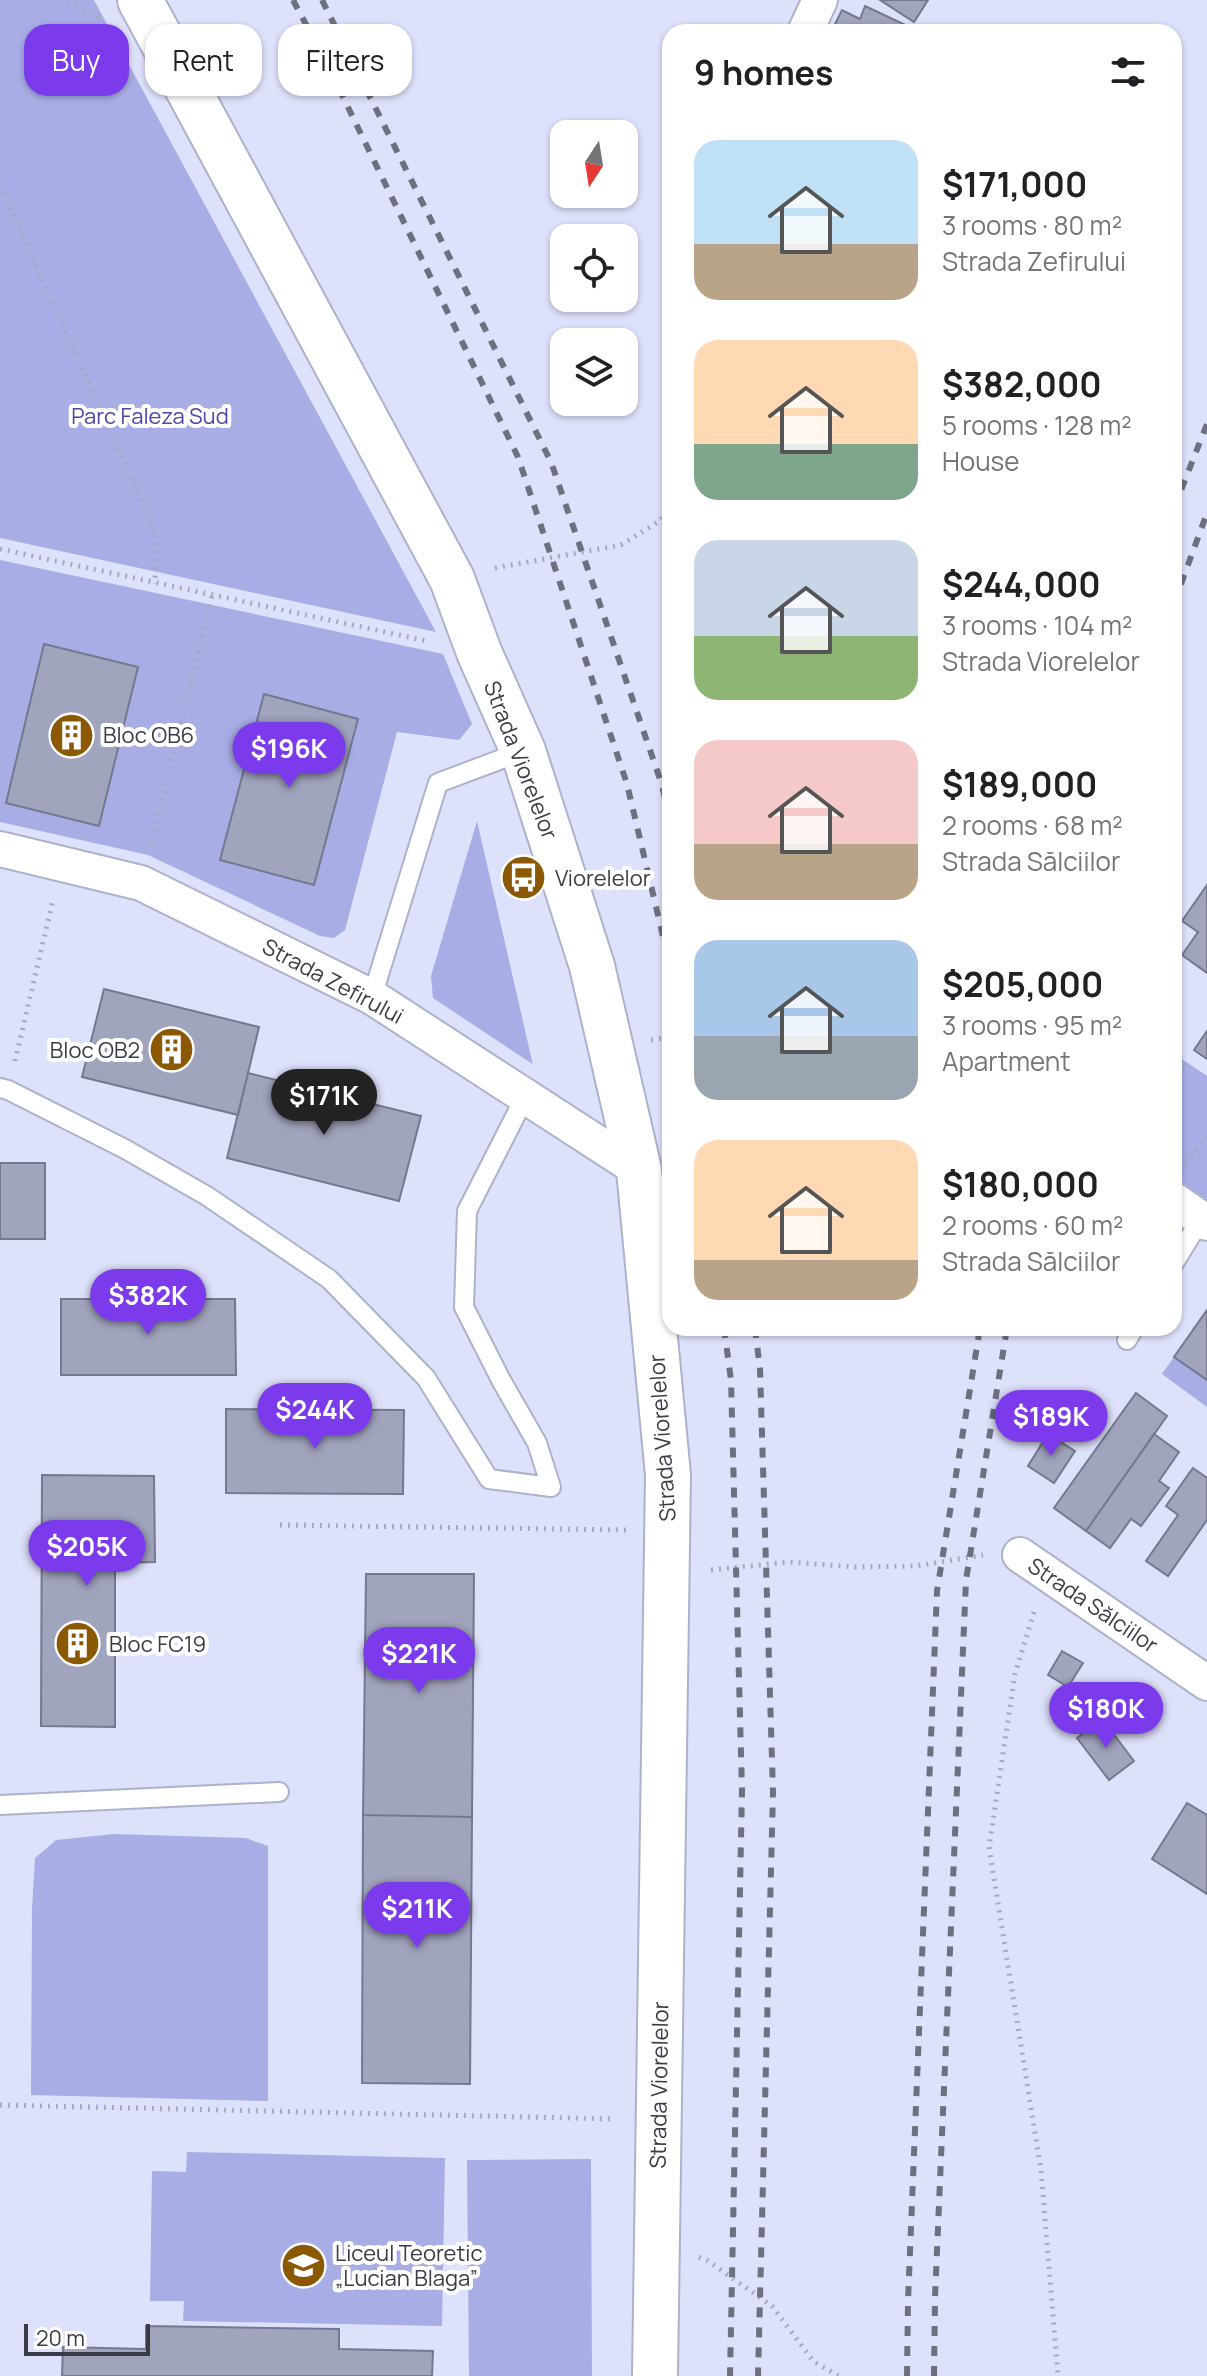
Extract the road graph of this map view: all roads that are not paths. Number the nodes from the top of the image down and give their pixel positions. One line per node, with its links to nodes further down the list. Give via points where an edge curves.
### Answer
1 (140, 0): 4 (street, Strada Viorelelor, via 452,579)
2 (820, 0): 3 (street)
3 (809, 24)
4 (523, 751): 6 (lane, via 438,783); 9 (street, Strada Viorelelor, via 592,966)
5 (0, 849): 6 (street, Strada Zefirului, via 141,883)
6 (372, 997): 8 (street, Strada Zefirului)
7 (4, 1089): 8 (lane, via 207,1196 329,1279 426,1378 489,1479 551,1487 537,1443 464,1307 467,1211)
8 (525, 1097): 9 (street, Strada Zefirului)
9 (639, 1170): 16 (street, Strada Viorelelor, via 668,1475)
10 (1191, 1203): 11 (lane)
11 (1182, 1235)
12 (1032, 1564): 13 (street, Strada Sălciilor)
13 (1207, 1683)
14 (279, 1792): 15 (lane)
15 (0, 1805)
16 (655, 2376)

